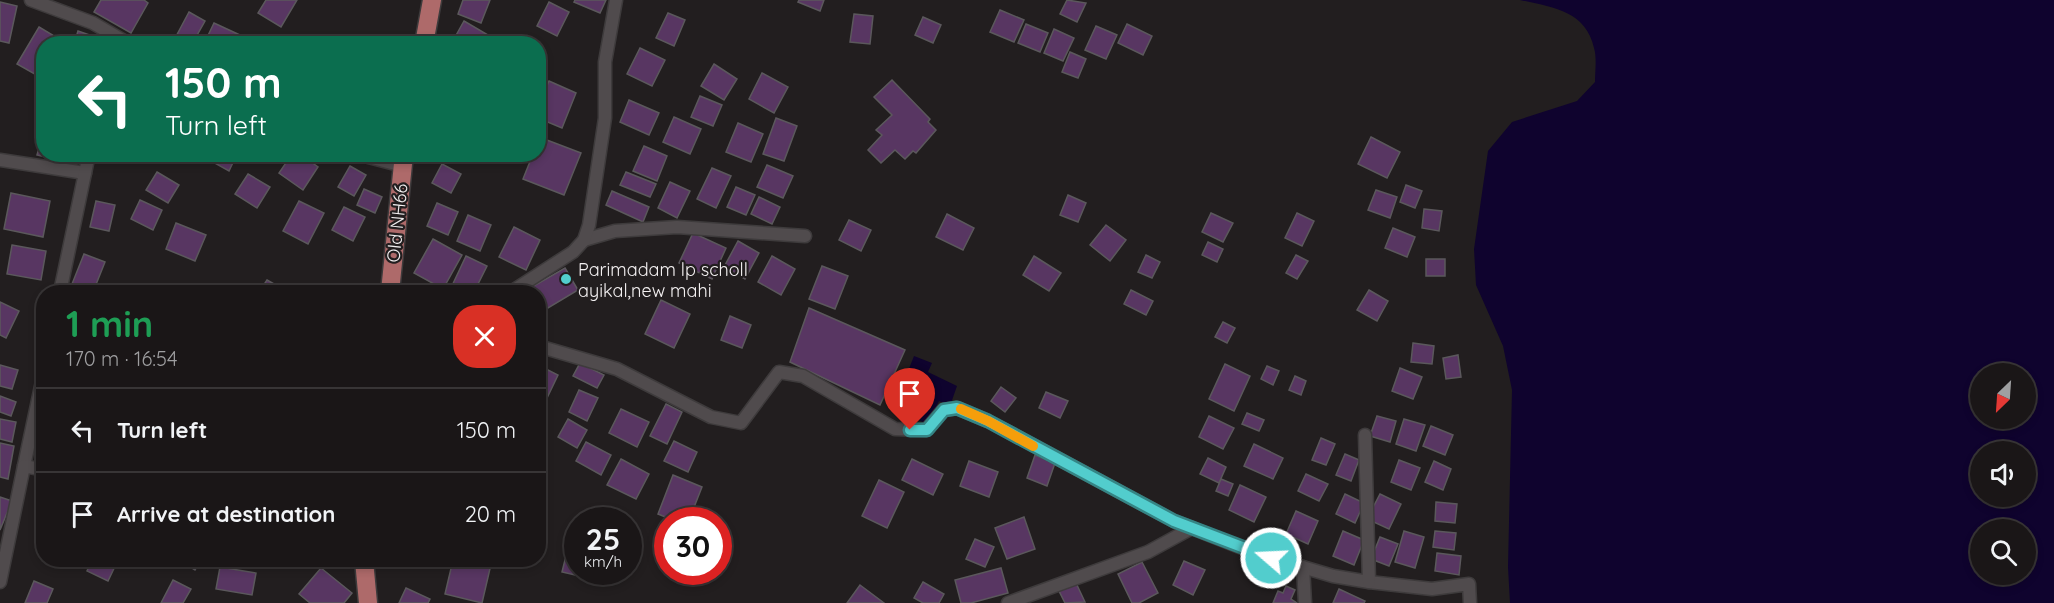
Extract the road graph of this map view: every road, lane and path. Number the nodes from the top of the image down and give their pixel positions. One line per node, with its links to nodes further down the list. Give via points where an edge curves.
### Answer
1 (31, 0): 4 (street, via 93,23)
2 (432, 0): 5 (main road)
3 (616, 0): 11 (street, via 605,62 605,118)
4 (115, 36)
5 (425, 36)
6 (0, 160): 9 (street)
7 (87, 162): 9 (street)
8 (403, 162): 13 (main road, Old NH66)
9 (85, 173): 12 (street)
10 (805, 236): 11 (street, via 677,227 615,231)
11 (584, 240): 14 (street, via 573,252)
12 (61, 285)
13 (391, 285)
14 (522, 285)
15 (546, 348): 20 (street, via 617,369 711,417 741,423 779,372 803,376 895,429 927,430 944,410 957,408)
16 (36, 410): 18 (street)
17 (1365, 435): 24 (street)
18 (24, 466): 19 (street); 23 (street)
19 (36, 468)
20 (1192, 528): 22 (street); 25 (street, via 1148,552)
21 (365, 567): 26 (main road)
22 (1303, 567): 24 (street); 29 (street)
23 (0, 582)
24 (1370, 582): 30 (street, via 1432,589 1468,584)
25 (1047, 590): 27 (street); 28 (street)
26 (368, 603)
27 (1008, 603)
28 (1052, 603)
29 (1305, 603)
30 (1470, 603)

